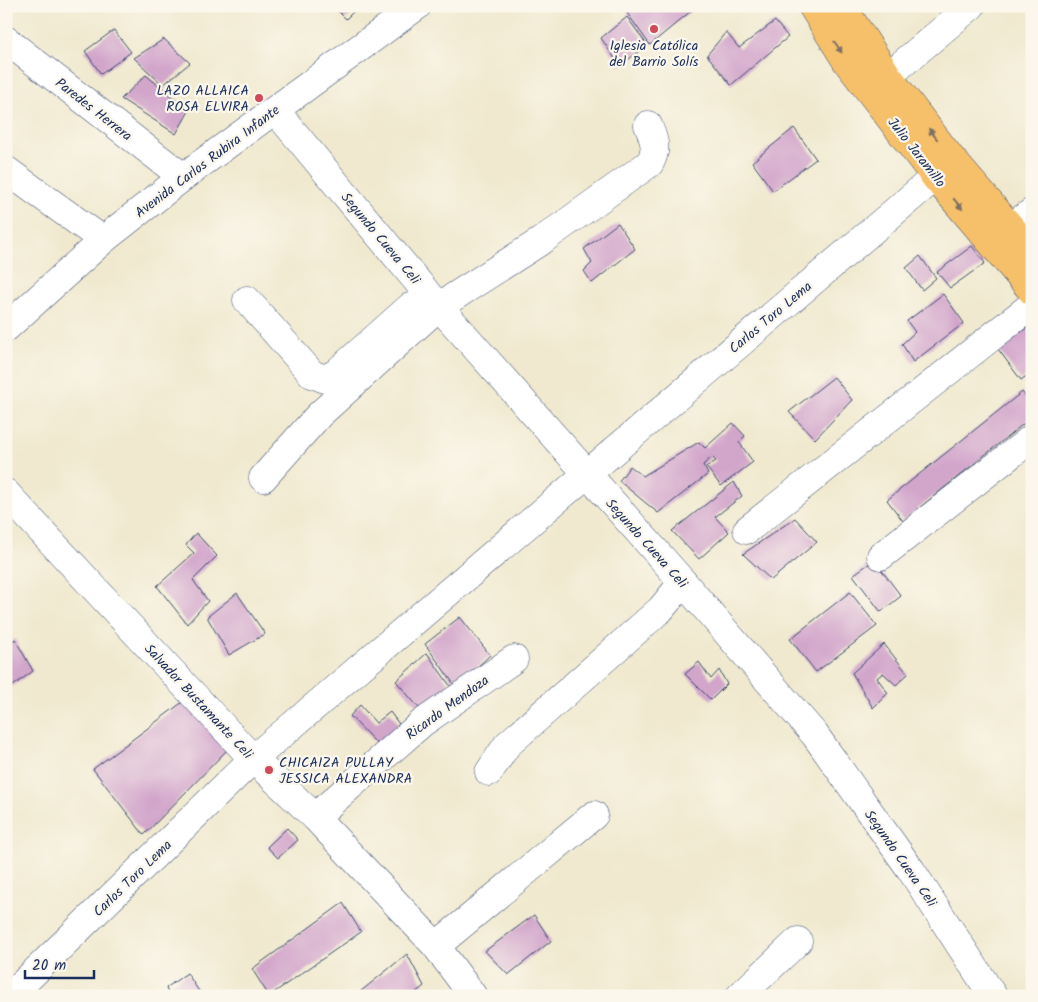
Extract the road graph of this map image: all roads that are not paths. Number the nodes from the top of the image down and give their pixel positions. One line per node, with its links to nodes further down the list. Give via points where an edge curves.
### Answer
1 (416, 6): 7 (street, Avenida Carlos Rubira Infante)
2 (812, 6): 9 (main road, Julio Jaramillo, one-way to 9, via 847,62)
3 (842, 6): 6 (main road, Julio Jaramillo)
4 (971, 6): 6 (street)
5 (6, 40): 11 (street, Paredes Herrera)
6 (888, 76): 9 (main road, Julio Jaramillo, one-way to 6)
7 (275, 110): 11 (street, Avenida Carlos Rubira Infante); 17 (street, Segundo Cueva Celi)
8 (648, 126): 17 (street, via 655,143 655,153 650,162 541,241)
9 (943, 168): 12 (main road, Julio Jaramillo); 15 (main road, Julio Jaramillo, one-way to 15); 21 (street, Carlos Toro Lema)
10 (6, 170): 13 (street)
11 (183, 177): 13 (street, Avenida Carlos Rubira Infante)
12 (1021, 220): 14 (main road, Julio Jaramillo)
13 (103, 240): 19 (street, Avenida Carlos Rubira Infante)
14 (1032, 252)
15 (1032, 290)
16 (247, 300): 17 (street, via 312,374 325,379)
17 (433, 300): 21 (street, Segundo Cueva Celi); 22 (street, via 319,415)
18 (1032, 305): 24 (street)
19 (11, 317)
20 (1032, 438): 25 (street)
21 (586, 474): 26 (street, Segundo Cueva Celi); 28 (street, Carlos Toro Lema)
22 (263, 478)
23 (6, 493): 28 (street, Salvador Bustamante Celi)
24 (747, 530)
25 (881, 556)
26 (683, 582): 29 (street, via 660,609 507,745); 37 (street, Segundo Cueva Celi, via 815,736 911,870)
27 (514, 658): 31 (street, Ricardo Mendoza, via 422,723)
28 (253, 759): 31 (street, Salvador Bustamante Celi); 34 (street, Carlos Toro Lema)
29 (489, 772)
30 (594, 816): 33 (street)
31 (315, 817): 33 (street, Salvador Bustamante Celi)
32 (798, 941): 36 (street)
33 (436, 946): 35 (street, Salvador Bustamante Celi)
34 (10, 993)
35 (473, 996)
36 (740, 996)
37 (993, 996)

